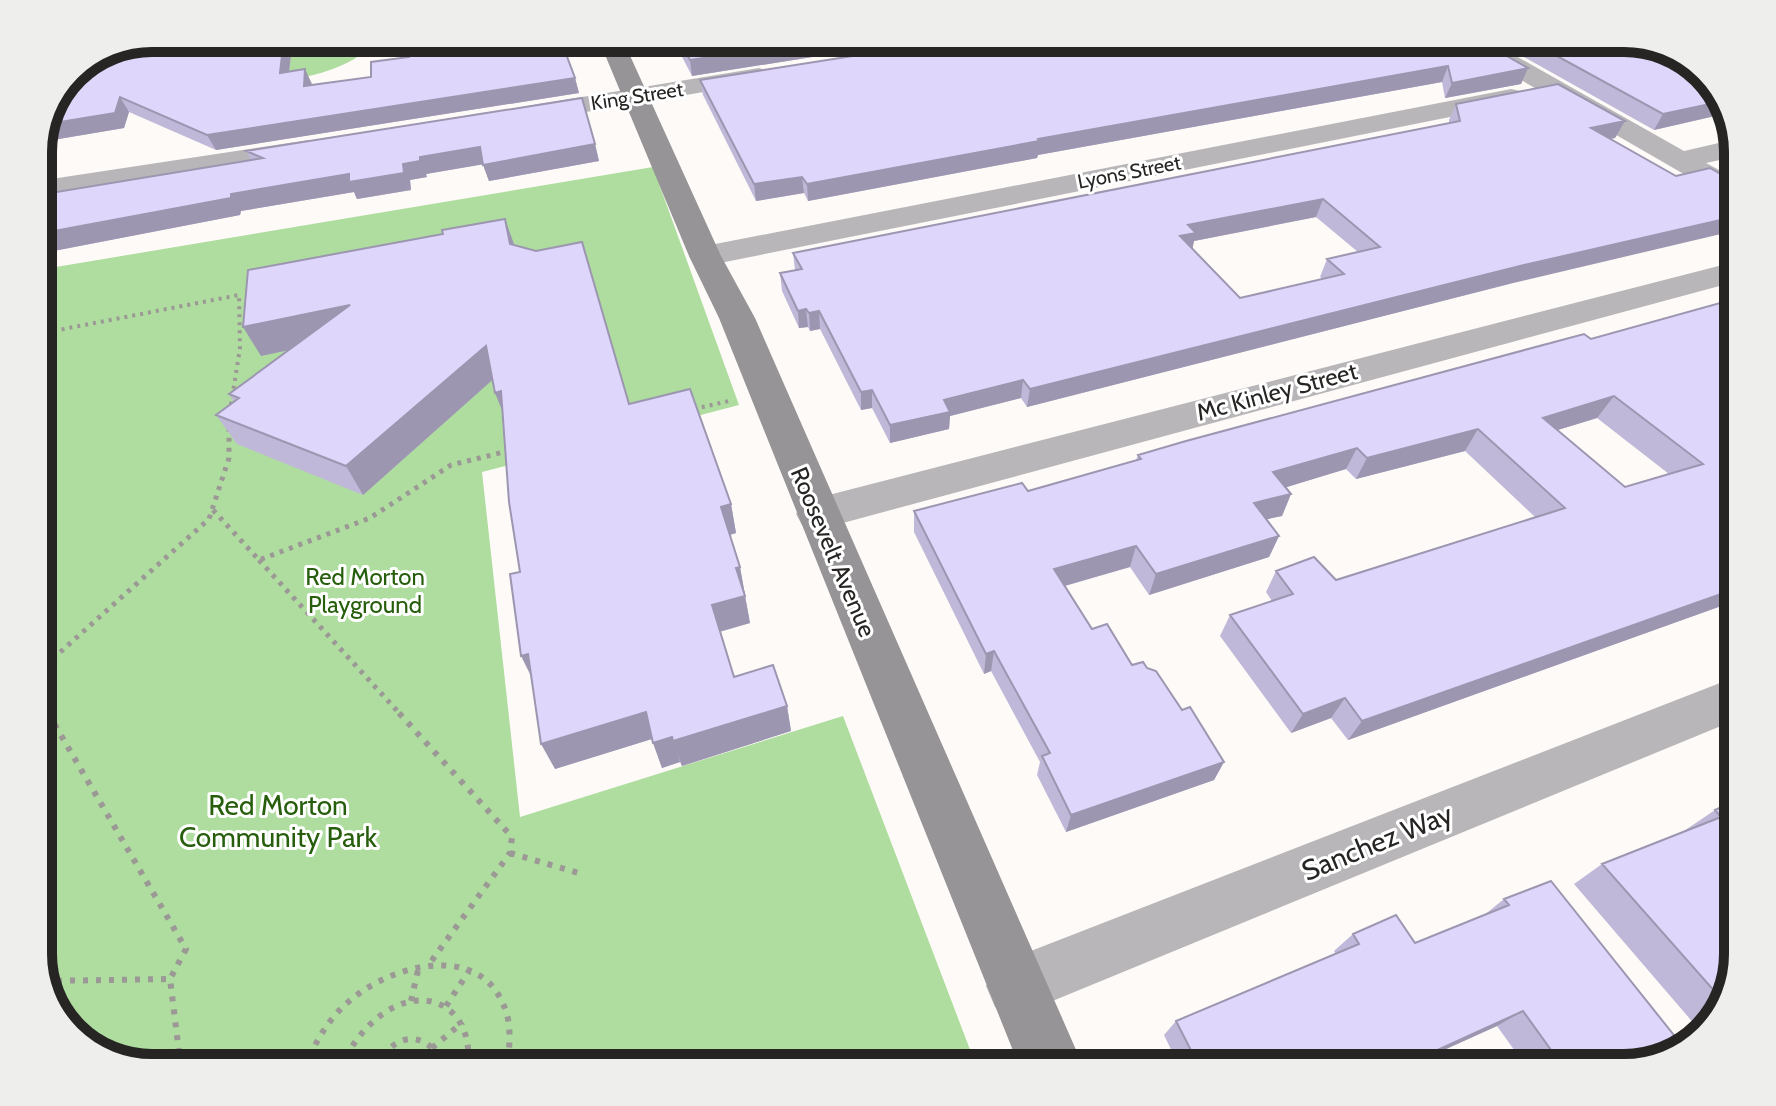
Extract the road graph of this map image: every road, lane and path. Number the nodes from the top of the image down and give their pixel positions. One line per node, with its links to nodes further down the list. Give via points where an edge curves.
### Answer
1 (616, 52): 5 (street, Roosevelt Avenue)
2 (1490, 52): 4 (street)
3 (785, 72): 5 (street, King Street)
4 (1553, 88): 9 (street); 12 (street, Lyons Street)
5 (635, 96): 6 (street, King Street); 12 (street, Roosevelt Avenue)
6 (493, 120)
7 (336, 144): 11 (street)
8 (1724, 150): 9 (street)
9 (1681, 160): 10 (street)
10 (1724, 185)
11 (52, 188)
12 (705, 256): 19 (street, Roosevelt Avenue, via 737,318)
13 (1724, 275): 19 (street, Mc Kinley Street)
14 (52, 331): 18 (path, via 239,295 240,348 230,404 229,458)
15 (729, 401): 16 (path)
16 (684, 411)
17 (518, 449): 20 (path, via 451,465 370,518)
18 (213, 510): 20 (path); 21 (path, via 131,592)
19 (817, 514): 31 (street, Roosevelt Avenue)
20 (259, 560): 24 (path, via 512,837)
21 (52, 660)
22 (1724, 703): 31 (street, Sanchez Way)
23 (52, 720): 29 (path, via 186,949)
24 (510, 853): 25 (path); 26 (path)
25 (582, 874)
26 (430, 963): 27 (path); 28 (path)
27 (419, 966): 32 (path); 37 (path, via 364,988 335,1015)
28 (469, 971): 33 (path); 42 (path, via 495,990 506,1012)
29 (170, 979): 30 (path); 36 (path)
30 (56, 981)
31 (1016, 986): 43 (street, Roosevelt Avenue)
32 (411, 1001): 33 (path); 38 (path, via 369,1024)
33 (446, 1006): 34 (path)
34 (463, 1022): 35 (path); 41 (path)
35 (432, 1048): 39 (path, via 420,1037 401,1040); 40 (path)
36 (179, 1054)
37 (310, 1054)
38 (346, 1054)
39 (384, 1054)
40 (432, 1054)
41 (468, 1054)
42 (508, 1054)
43 (1046, 1054)

